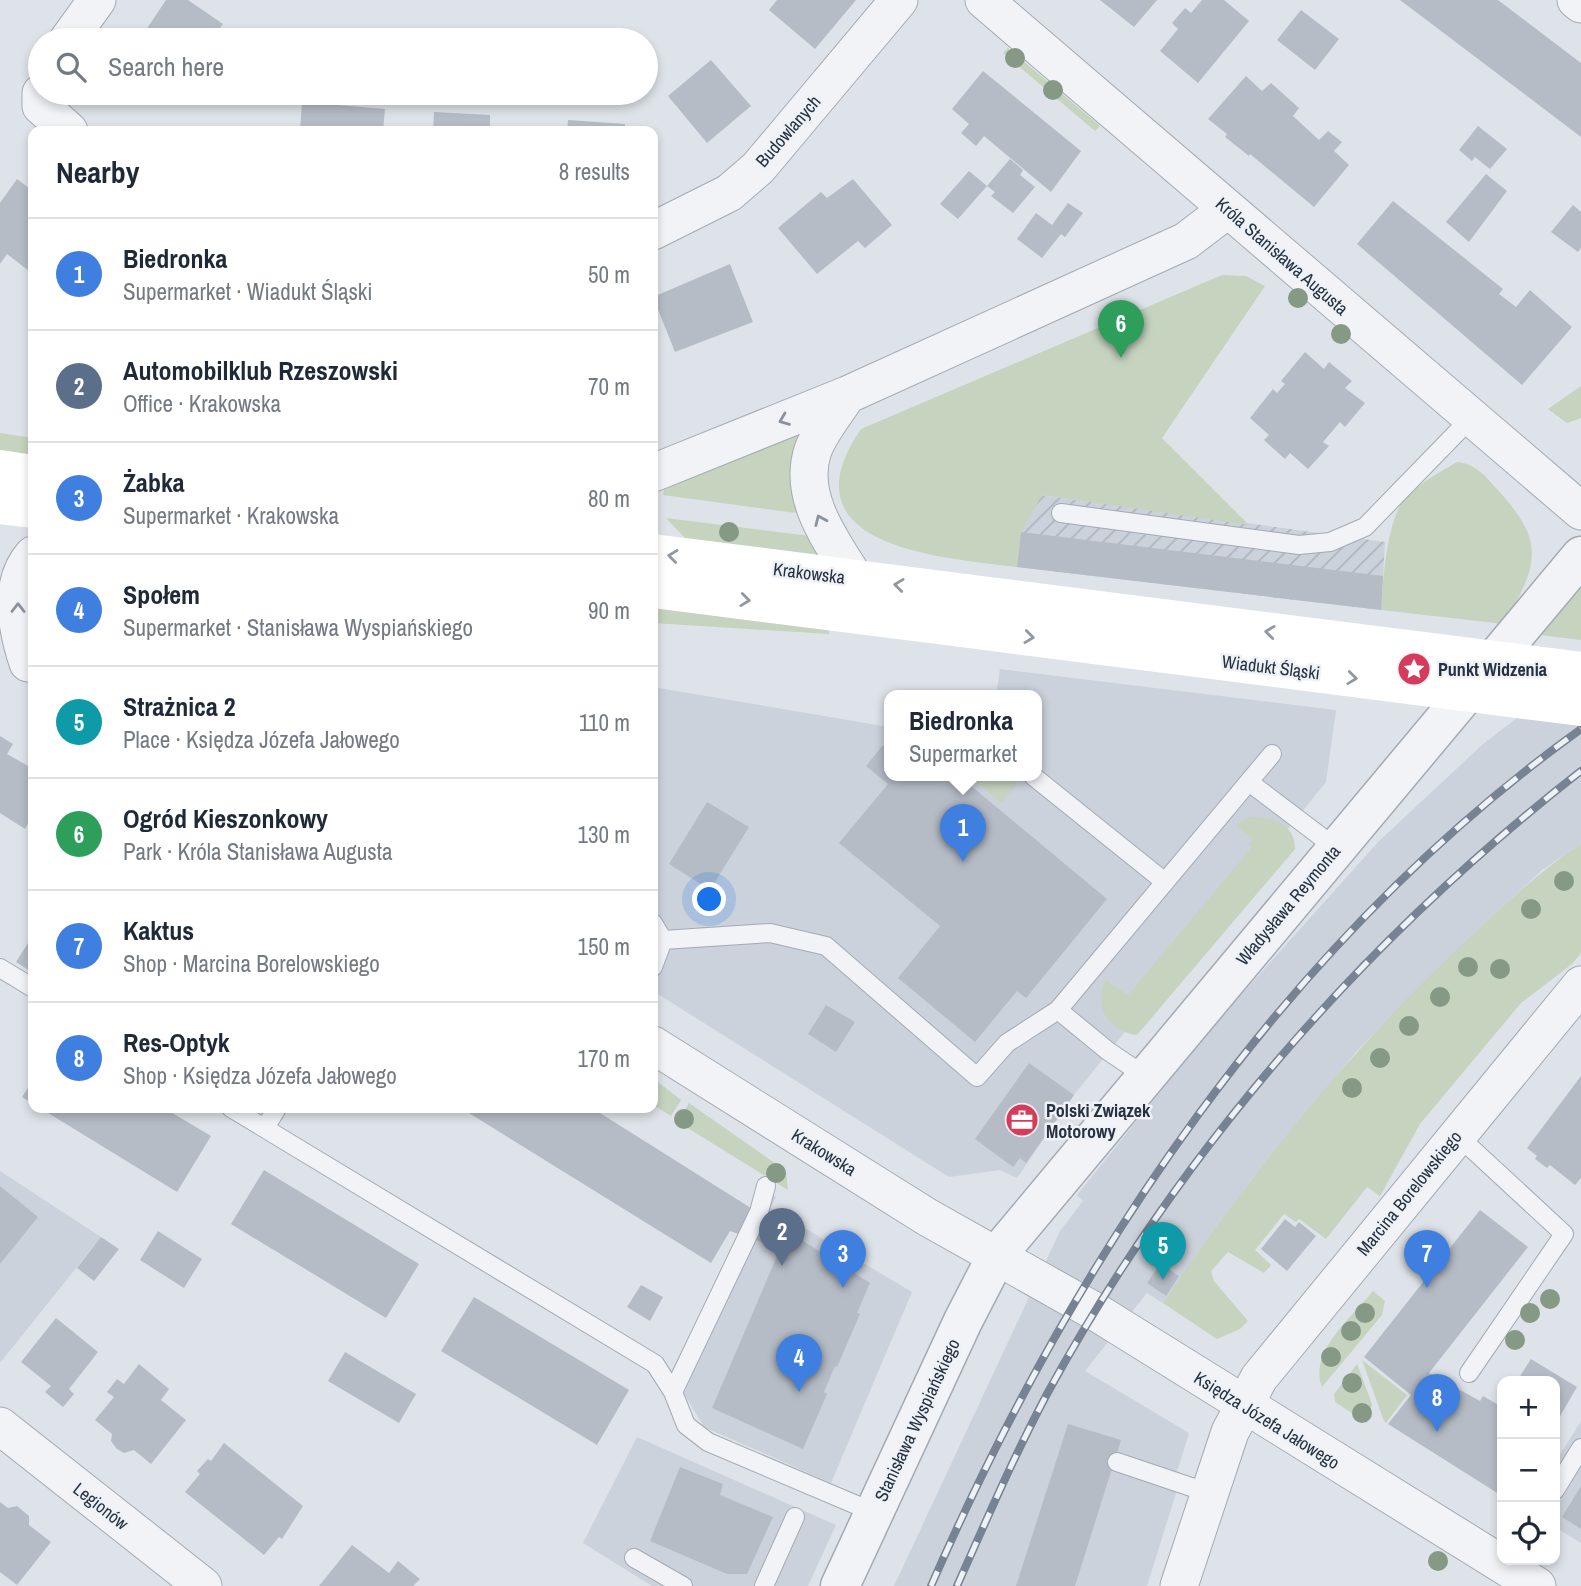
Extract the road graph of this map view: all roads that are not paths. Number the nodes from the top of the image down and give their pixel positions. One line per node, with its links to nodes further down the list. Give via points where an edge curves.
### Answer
1 (97, 0): 6 (street)
2 (899, 0): 10 (street, Budowlanych, via 758,167 729,193)
3 (984, 0): 9 (street, Króla Stanisława Augusta)
4 (1576, 0): 5 (street)
5 (1581, 4)
6 (77, 28)
7 (41, 105): 8 (street)
8 (63, 126)
9 (1228, 209): 11 (street, via 1186,241); 12 (street, Króla Stanisława Augusta)
10 (658, 228)
11 (847, 395): 14 (street, one-way to 14); 23 (street, one-way to 11, via 821,525 812,499 810,470 821,434)
12 (1471, 418): 18 (street, Króla Stanisława Augusta); 19 (lane, via 1365,527 1330,542 1299,545)
13 (0, 469): 15 (main road)
14 (658, 471)
15 (28, 473)
16 (0, 505): 17 (main road)
17 (28, 508)
18 (1581, 511)
19 (1061, 513)
20 (658, 554): 23 (main road, Krakowska, one-way to 20)
21 (1581, 556): 32 (street, Władysława Reymonta)
22 (28, 561): 26 (street, one-way to 22, via 16,599)
23 (855, 579): 25 (main road, Krakowska, one-way to 23)
24 (658, 589): 25 (main road, Krakowska, one-way to 25)
25 (964, 610): 27 (main road, Wiadukt Śląski, one-way to 25, bridge); 28 (main road, Wiadukt Śląski, one-way to 28, bridge)
26 (21, 660)
27 (1581, 671)
28 (1581, 707)
29 (1272, 754): 31 (lane)
30 (1039, 781): 33 (lane)
31 (1249, 782): 32 (lane); 33 (lane)
32 (1336, 848): 42 (street, Władysława Reymonta)
33 (1165, 882): 40 (lane)
34 (658, 932): 35 (lane)
35 (663, 940): 36 (lane); 40 (lane, via 771,933 825,946 977,1077 1006,1043)
36 (658, 954)
37 (0, 968): 38 (lane)
38 (28, 985)
39 (1581, 985): 46 (street, Marcina Borelowskiego)
40 (1058, 1010): 42 (lane)
41 (658, 1048): 48 (street, Krakowska, via 927,1217)
42 (1145, 1076): 48 (street, Władysława Reymonta)
43 (240, 1113): 45 (lane)
44 (274, 1113): 45 (lane)
45 (265, 1128): 50 (lane, via 654,1364)
46 (1457, 1135): 49 (lane, via 1563,1234); 51 (street, Marcina Borelowskiego, via 1284,1345)
47 (766, 1186): 50 (lane, via 759,1212)
48 (997, 1255): 51 (street, Księdza Józefa Jałowego); 57 (street, Stanisława Wyspiańskiego)
49 (1469, 1373)
50 (673, 1392): 57 (lane, via 685,1425 708,1442)
51 (1242, 1405): 56 (street, Marcina Borelowskiego); 59 (street, Księdza Józefa Jałowego)
52 (0, 1426): 62 (street, Legionów)
53 (1581, 1448): 55 (lane)
54 (1117, 1462): 56 (lane)
55 (1560, 1482)
56 (1209, 1493): 66 (street, Marcina Borelowskiego)
57 (873, 1512): 65 (street, Stanisława Wyspiańskiego)
58 (795, 1517): 64 (lane)
59 (1497, 1556)
60 (634, 1558): 63 (lane)
61 (1511, 1565): 67 (street, Księdza Józefa Jałowego)
62 (203, 1586)
63 (683, 1586)
64 (764, 1586)
65 (840, 1586)
66 (1179, 1586)
67 (1537, 1586)

